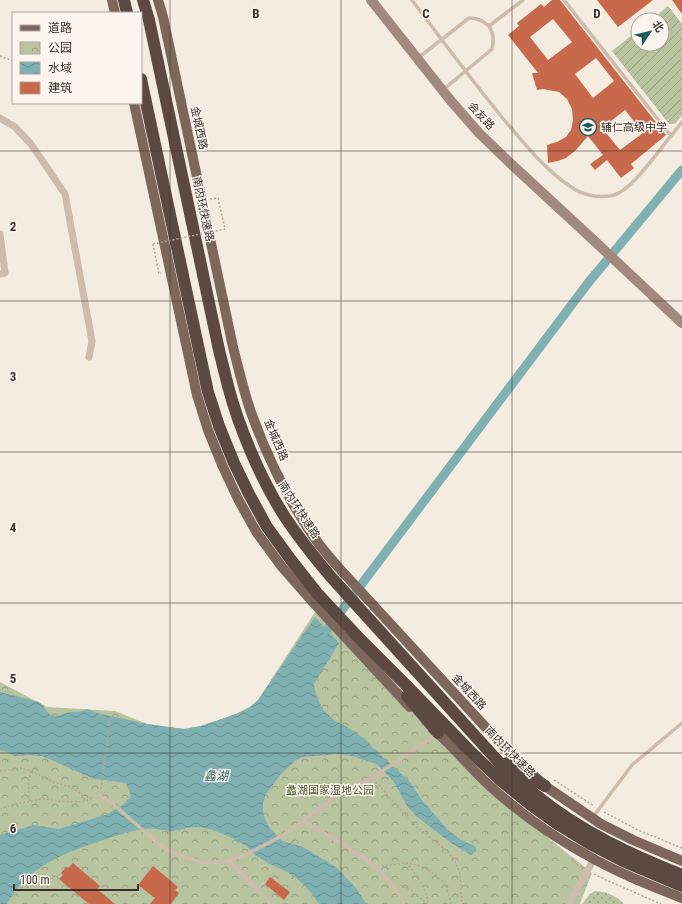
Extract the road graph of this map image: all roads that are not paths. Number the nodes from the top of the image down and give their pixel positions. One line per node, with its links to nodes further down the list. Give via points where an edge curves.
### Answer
1 (112, 0): 10 (main road)
2 (124, 0): 11 (highway)
3 (143, 0): 12 (highway, 南内环快速路)
4 (151, 0): 12 (highway)
5 (158, 0): 27 (main road, 金城西路, via 242,383 252,415 279,478)
6 (371, 0): 15 (street, 会友路)
7 (412, 0): 14 (lane)
8 (523, 0): 13 (lane)
9 (564, 0): 22 (lane)
10 (115, 12)
11 (127, 12)
12 (149, 20): 27 (highway, 南内环快速路, via 219,350 238,419 267,485 285,516 307,548)
13 (489, 26): 14 (lane, via 477,18 469,18); 16 (lane, via 493,32 492,49)
14 (442, 39): 15 (lane); 16 (lane)
15 (417, 59): 18 (street, 会友路)
16 (466, 71): 18 (lane); 22 (lane, via 526,147 571,188 583,193 594,196 616,195 632,184)
17 (142, 84): 28 (highway, via 208,392 219,426 234,463 267,527)
18 (443, 91): 25 (street, 会友路, via 479,133)
19 (134, 104): 28 (main road, via 197,395 208,430 238,499 258,533 282,567)
20 (0, 118): 26 (street, via 15,127 32,144 65,194 92,341)
21 (682, 122): 22 (lane)
22 (671, 136)
23 (0, 234): 24 (street, via 6,273)
24 (0, 274)
25 (682, 323)
26 (89, 356)
27 (335, 573): 29 (highway, 南内环快速路)
28 (314, 597): 30 (highway)
29 (377, 619): 33 (highway, 南内环快速路); 34 (main road, 金城西路, via 516,759)
30 (357, 643): 32 (highway); 42 (highway, via 498,779 530,805 590,844)
31 (682, 723): 36 (lane, via 632,765)
32 (438, 734): 37 (lane, via 372,778 343,791); 38 (main road, via 491,787 524,814)
33 (480, 741): 34 (highway, via 511,765); 41 (highway, 南内环快速路, via 506,770 537,797 565,816 628,852)
34 (548, 782): 36 (main road, 金城西路)
35 (98, 795): 39 (lane, via 113,804 167,850 204,863)
36 (596, 814): 40 (main road, 金城西路, via 601,824)
37 (303, 821): 39 (lane, via 282,836); 45 (lane, via 376,866)
38 (594, 859): 43 (main road); 46 (street)
39 (229, 861): 44 (lane)
40 (682, 861)
41 (682, 875)
42 (682, 886)
43 (682, 898)
44 (272, 904)
45 (404, 904)
46 (569, 904)

